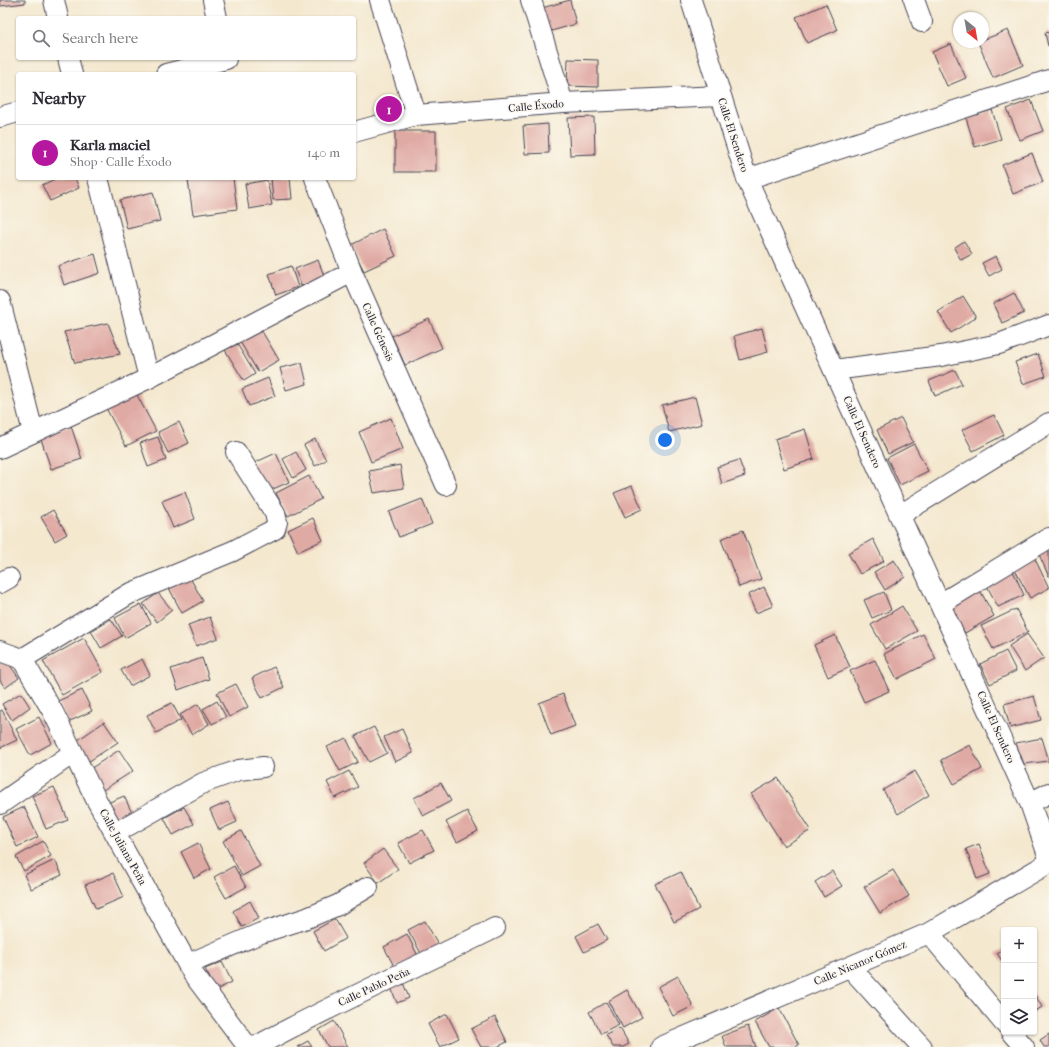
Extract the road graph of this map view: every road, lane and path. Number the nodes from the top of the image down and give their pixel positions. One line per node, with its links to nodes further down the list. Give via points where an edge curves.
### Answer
1 (54, 0): 7 (street)
2 (213, 0): 8 (street)
3 (380, 0): 18 (street)
4 (531, 0): 16 (street)
5 (691, 0): 15 (street, Calle El Sendero)
6 (914, 0): 9 (street)
7 (58, 16)
8 (217, 16)
9 (922, 22)
10 (68, 60): 12 (street)
11 (228, 64): 13 (street)
12 (72, 72)
13 (178, 72)
14 (1049, 80): 21 (street)
15 (720, 96): 16 (street, Calle Éxodo); 21 (street, Calle El Sendero)
16 (563, 103): 18 (street, Calle Éxodo)
17 (16, 113): 19 (street)
18 (416, 115): 20 (street, Calle Éxodo)
19 (0, 117)
20 (356, 131)
21 (747, 179): 27 (street, Calle El Sendero)
22 (99, 180): 28 (street)
23 (316, 180): 24 (street, Calle Génesis)
24 (352, 272): 28 (street); 33 (street, Calle Génesis)
25 (0, 301): 30 (street)
26 (1049, 325): 27 (street, via 999,344 941,356)
27 (834, 370): 34 (street, Calle El Sendero)
28 (149, 378): 30 (street)
29 (1049, 423): 34 (street)
30 (33, 432): 31 (street)
31 (0, 448)
32 (236, 452): 38 (street, via 275,513 275,529 233,551 129,594)
33 (446, 485)
34 (900, 514): 36 (street, Calle El Sendero)
35 (1049, 538): 36 (street)
36 (940, 604): 42 (street, Calle El Sendero)
37 (0, 651): 38 (street)
38 (22, 659): 39 (street, Calle Juliana Peña)
39 (74, 753): 43 (street); 44 (street, Calle Juliana Peña)
40 (263, 767): 44 (street, via 239,770 203,782)
41 (1049, 793): 42 (street)
42 (1030, 803): 45 (street, Calle El Sendero)
43 (0, 804)
44 (115, 833): 49 (street, Calle Juliana Peña)
45 (1049, 859): 48 (street, Calle Nicanor Gómez, via 1047,864)
46 (368, 887): 49 (street, via 338,905 307,918 261,932)
47 (495, 928): 54 (street, Calle Pablo Peña, via 317,1014)
48 (929, 933): 50 (street, Calle Nicanor Gómez); 51 (street)
49 (188, 964): 53 (street, Calle Juliana Peña, via 221,1014)
50 (850, 967): 55 (street, Calle Nicanor Gómez); 56 (street)
51 (1001, 1019)
52 (1014, 1035): 57 (street)
53 (248, 1047)
54 (255, 1047)
55 (661, 1047)
56 (922, 1047)
57 (1024, 1047)

